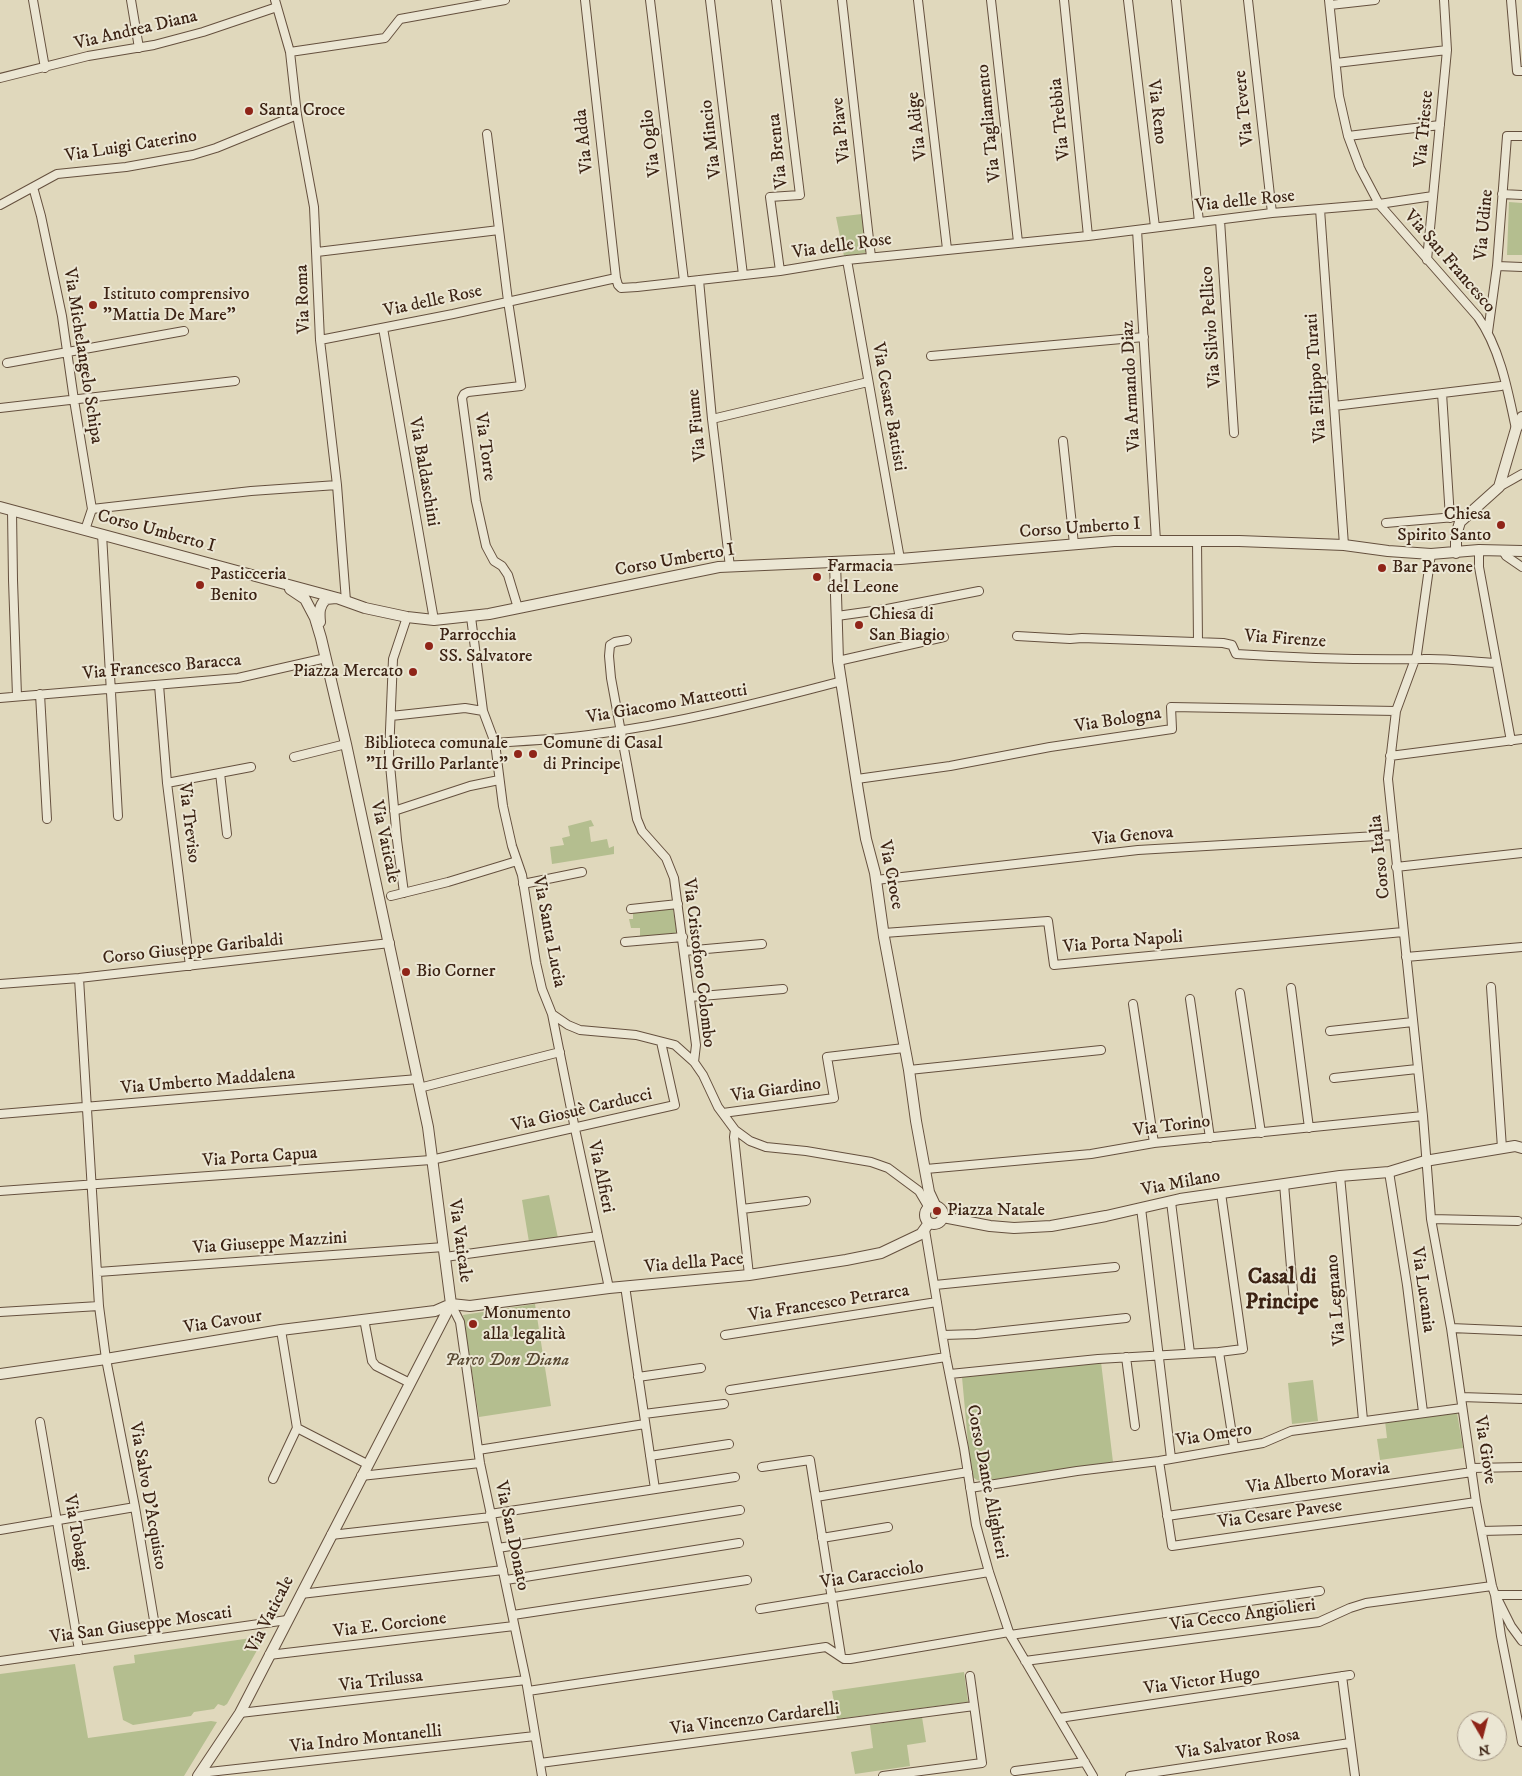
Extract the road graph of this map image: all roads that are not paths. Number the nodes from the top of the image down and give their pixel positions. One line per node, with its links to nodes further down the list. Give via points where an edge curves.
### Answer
1 (33, 0): 25 (street)
2 (131, 0): 21 (street)
3 (506, 0): 18 (street)
4 (585, 0): 57 (street, Via Adda)
5 (650, 0): 59 (street, Via Oglio)
6 (710, 0): 56 (street, Via Mincio)
7 (776, 0): 55 (street, Via Brenta, via 800,195 770,197)
8 (842, 0): 50 (street, Via Piave)
9 (918, 0): 48 (street, Via Adige)
10 (991, 0): 47 (street, Via Tagliamento)
11 (1064, 0): 46 (street, Via Trebbia)
12 (1128, 0): 43 (street, Via Reno)
13 (1176, 0): 42 (street)
14 (1248, 0): 40 (street, Via Tevere)
15 (1375, 0): 19 (street)
16 (1444, 0): 22 (street, Via Trieste)
17 (1510, 0): 26 (street, via 1517,71)
18 (470, 3): 23 (street, via 400,19 384,38)
19 (1330, 3): 24 (street, Via San Francesco)
20 (276, 4): 21 (street, Via Andrea Diana, via 203,32); 23 (street, Via Roma)
21 (140, 48): 25 (street, Via Andrea Diana, via 88,56)
22 (1447, 50): 24 (street); 29 (street, Via Trieste)
23 (290, 52): 28 (street, Via Roma)
24 (1336, 63): 31 (street, Via San Francesco)
25 (45, 68): 27 (street, Via Andrea Diana)
26 (1522, 71)
27 (0, 78)
28 (296, 115): 33 (street, Via Luigi Caterino, via 193,155 126,167 57,174); 49 (street, Via Roma, via 314,206)
29 (1440, 124): 31 (street); 36 (street, Via Trieste)
30 (487, 134): 44 (street)
31 (1348, 136): 37 (street, Via San Francesco)
32 (1522, 136): 34 (street, Via Udine, via 1507,136)
33 (33, 187): 38 (street, Via Luigi Caterino); 66 (street, Via Michelangelo Schipa, via 52,262)
34 (1502, 194): 35 (street); 53 (street, Via Udine)
35 (1522, 195)
36 (1433, 196): 37 (street, Via delle Rose); 52 (street, Via Trieste)
37 (1379, 204): 39 (street, Via delle Rose); 52 (street, Via San Francesco)
38 (0, 205)
39 (1320, 209): 40 (street, Via delle Rose); 74 (street, Via Filippo Turati)
40 (1272, 214): 41 (street, Via delle Rose)
41 (1220, 220): 42 (street, Via delle Rose); 79 (street, Via Silvio Pellico)
42 (1199, 222): 43 (street, Via delle Rose)
43 (1155, 227): 45 (street, Via delle Rose)
44 (499, 230): 49 (street); 60 (street)
45 (1137, 230): 46 (street, Via delle Rose); 64 (street, Via Armando Diaz)
46 (1088, 236): 47 (street, Via delle Rose)
47 (1018, 242): 48 (street, Via delle Rose)
48 (947, 249): 50 (street, Via delle Rose)
49 (317, 252): 65 (street, Via Roma)
50 (871, 258): 51 (street, Via delle Rose)
51 (847, 260): 55 (street, Via delle Rose); 70 (street, Via Cesare Battisti)
52 (1427, 260): 63 (street, Via San Francesco)
53 (1496, 266): 54 (street); 63 (street, Via Udine)
54 (1522, 266)
55 (780, 271): 56 (street, Via delle Rose)
56 (743, 275): 58 (street, Via delle Rose)
57 (616, 278): 59 (street, Via delle Rose, via 621,288); 60 (street, Via delle Rose)
58 (699, 280): 59 (street, Via delle Rose); 77 (street, Via Fiume)
59 (684, 282)
60 (508, 301): 61 (street, Via delle Rose); 108 (street, Via Torre, via 521,386 468,392 462,398 476,501 486,546 494,561 508,575)
61 (383, 328): 65 (street, Via delle Rose); 112 (street, Via Baldaschini)
62 (184, 331): 66 (street)
63 (1488, 332): 78 (street, Via San Francesco)
64 (1144, 338): 67 (street); 92 (street, Via Armando Diaz)
65 (320, 340): 82 (street, Via Roma)
66 (68, 352): 68 (street); 73 (street, Via Michelangelo Schipa)
67 (931, 356)
68 (7, 363)
69 (235, 381): 73 (street)
70 (868, 382): 77 (street); 101 (street, Via Cesare Battisti)
71 (1501, 386): 72 (street)
72 (1442, 393): 74 (street); 88 (street)
73 (74, 400): 75 (street); 85 (street, Via Michelangelo Schipa)
74 (1334, 406): 95 (street, Via Filippo Turati)
75 (0, 408)
76 (1522, 417): 78 (street)
77 (712, 419): 103 (street, Via Fiume)
78 (1516, 429): 83 (street)
79 (1234, 433)
80 (1063, 441): 94 (street)
81 (1522, 474): 83 (street)
82 (337, 486): 85 (street, via 252,491); 107 (street, Via Roma)
83 (1499, 487): 87 (street)
84 (0, 507): 86 (street, Corso Umberto I)
85 (92, 509): 90 (street, Via Michelangelo Schipa)
86 (12, 511): 90 (street, Corso Umberto I); 125 (street)
87 (1466, 516): 88 (street); 99 (street, via 1458,527)
88 (1450, 518): 89 (street)
89 (1386, 523)
90 (85, 530): 91 (street, Corso Umberto I)
91 (102, 534): 105 (street, Corso Umberto I); 123 (street)
92 (1156, 541): 93 (street, Corso Umberto I); 94 (street, Corso Umberto I)
93 (1196, 541): 95 (street, Corso Umberto I); 116 (street)
94 (1074, 544): 101 (street, Corso Umberto I)
95 (1344, 545): 100 (street, Corso Umberto I)
96 (1479, 550): 97 (street, Corso Umberto I); 99 (street, Corso Umberto I); 120 (street)
97 (1503, 551): 98 (street, Corso Umberto I); 104 (street)
98 (1522, 551)
99 (1456, 552): 100 (street, Corso Umberto I)
100 (1431, 554): 118 (street, Corso Italia)
101 (900, 559): 102 (street, Corso Umberto I)
102 (835, 562): 103 (street, Corso Umberto I); 109 (street, Via Croce)
103 (730, 566): 108 (street, Corso Umberto I)
104 (1522, 567)
105 (246, 573): 107 (street, Corso Umberto I); 117 (street, Via Vaticale, via 284,586 305,599 315,618)
106 (979, 591): 109 (street)
107 (342, 599): 111 (street, Corso Umberto I); 117 (street, Via Vaticale, via 326,599 319,610)
108 (518, 608): 110 (street, Corso Umberto I)
109 (837, 616): 119 (street, Via Croce)
110 (471, 617): 112 (street, Corso Umberto I); 127 (street, Via Santa Lucia)
111 (407, 618): 112 (street, Corso Umberto I); 129 (street, via 393,659)
112 (434, 620)
113 (1017, 636): 116 (street, Via Firenze)
114 (944, 637): 119 (street)
115 (628, 640): 130 (street, Via Cristoforo Colombo, via 610,645 609,656)
116 (1198, 642): 118 (street, Via Firenze, via 1232,645 1236,654)
117 (326, 658): 122 (street, Via Francesco Baracca, via 238,678); 133 (street, Via Vaticale)
118 (1414, 660): 120 (street, Via Firenze); 128 (street, Corso Italia)
119 (838, 661): 121 (street, Via Croce)
120 (1496, 663): 132 (street)
121 (842, 680): 130 (street, Via Giacomo Matteotti, via 760,703); 139 (street, Via Croce)
122 (159, 685): 123 (street, Via Francesco Baracca); 141 (street, Via Treviso)
123 (112, 688): 124 (street, Via Francesco Baracca); 143 (street)
124 (40, 694): 125 (street, Via Francesco Baracca); 144 (street)
125 (17, 696): 126 (street, Via Francesco Baracca)
126 (0, 698)
127 (483, 711): 129 (street, via 465,708); 134 (street, Via Santa Lucia)
128 (1396, 711): 136 (street, Corso Italia); 139 (street, Via Bologna, via 1171,707 1172,729)
129 (391, 716): 142 (street, via 389,754)
130 (621, 730): 134 (street, Via Giacomo Matteotti); 155 (street, Via Cristoforo Colombo, via 637,819 642,831 666,858 674,878)
131 (1522, 739): 132 (street)
132 (1511, 741): 136 (street)
133 (346, 744): 135 (street); 161 (street, Via Vaticale)
134 (495, 744): 140 (street, Via Santa Lucia)
135 (294, 756)
136 (1390, 756): 146 (street, Corso Italia, via 1388,779)
137 (251, 767): 138 (street)
138 (220, 773): 141 (street); 145 (street)
139 (857, 779): 151 (street, Via Croce)
140 (500, 780): 142 (street, via 470,786); 148 (street, Via Santa Lucia)
141 (167, 783): 166 (street, Via Treviso)
142 (394, 811): 153 (street)
143 (118, 816)
144 (47, 820)
145 (227, 834)
146 (1394, 835): 149 (street, Corso Italia); 151 (street, Via Genova, via 1138,850)
147 (1522, 853): 149 (street)
148 (517, 861): 152 (street, Via Santa Lucia); 153 (street)
149 (1396, 867): 157 (street, Corso Italia)
150 (582, 872): 152 (street)
151 (876, 880): 158 (street, Via Croce)
152 (524, 884): 176 (street, Via Santa Lucia, via 536,963)
153 (404, 893): 154 (street)
154 (391, 896)
155 (678, 904): 156 (street); 159 (street, Via Cristoforo Colombo)
156 (631, 909)
157 (1403, 932): 158 (street, Via Porta Napoli, via 1054,965 1048,921); 165 (street, Corso Italia)
158 (884, 933): 180 (street, Via Croce)
159 (683, 938): 160 (street); 164 (street, Via Cristoforo Colombo)
160 (625, 942)
161 (390, 943): 166 (street, Corso Giuseppe Garibaldi); 187 (street, Via Vaticale)
162 (762, 944): 164 (street)
163 (1522, 947): 165 (street)
164 (684, 950): 173 (street, Via Cristoforo Colombo)
165 (1406, 957): 177 (street, Corso Italia)
166 (190, 966): 167 (street, Corso Giuseppe Garibaldi)
167 (79, 978): 168 (street, Corso Giuseppe Garibaldi); 188 (street, Via Salvo D'Acquisto)
168 (0, 984)
169 (1491, 987): 199 (street)
170 (783, 988): 173 (street)
171 (1291, 988): 192 (street)
172 (1240, 993): 195 (street)
173 (690, 997): 183 (street, Via Cristoforo Colombo, via 696,1045)
174 (1190, 999): 196 (street)
175 (1133, 1004): 197 (street)
176 (552, 1014): 179 (street, Via Santa Lucia, via 580,1030 636,1035); 182 (street, Via Alfieri)
177 (1413, 1022): 178 (street); 184 (street, Corso Italia)
178 (1330, 1031)
179 (661, 1042): 183 (street, Via Santa Lucia, via 676,1045); 193 (street, Via Giosuè Carducci, via 675,1105)
180 (904, 1048): 185 (street, Via Croce); 189 (street, Via Giardino, via 827,1057 834,1098)
181 (1101, 1050): 185 (street)
182 (560, 1052): 187 (street, Via Umberto Maddalena); 193 (street, Via Alfieri)
183 (694, 1062): 189 (street, Via Santa Lucia)
184 (1416, 1069): 186 (street); 191 (street, Corso Italia)
185 (909, 1070): 202 (street, Via Croce)
186 (1334, 1078)
187 (419, 1084): 188 (street, Via Umberto Maddalena); 200 (street, Via Vaticale)
188 (86, 1108): 190 (street, Via Umberto Maddalena); 206 (street, Via Salvo D'Acquisto)
189 (723, 1113): 194 (street, Via Santa Lucia)
190 (0, 1114)
191 (1422, 1116): 192 (street, Via Torino); 201 (street, Corso Italia)
192 (1309, 1128): 195 (street, Via Torino)
193 (575, 1129): 200 (street, Via Giosuè Carducci); 218 (street, Via Alfieri)
194 (735, 1130): 211 (street, Via Santa Lucia, via 766,1148 806,1151 888,1168 920,1191); 213 (street)
195 (1261, 1132): 196 (street, Via Torino)
196 (1210, 1138): 197 (street, Via Torino)
197 (1154, 1143): 202 (street, Via Torino, via 1090,1154)
198 (1520, 1146): 199 (street, Via Milano)
199 (1502, 1148): 201 (street, Via Milano)
200 (431, 1160): 206 (street, Via Porta Capua); 219 (street, Via Vaticale)
201 (1425, 1162): 203 (street, Via Milano); 215 (street, Via Giove)
202 (926, 1169): 211 (street, Via Croce)
203 (1389, 1172): 204 (street, Via Milano); 254 (street, Via Lucania)
204 (1340, 1176): 205 (street, Via Milano); 256 (street, Via Legnano)
205 (1284, 1184): 208 (street, Via Milano); 227 (street)
206 (92, 1186): 207 (street, Via Porta Capua); 221 (street, Via Salvo D'Acquisto)
207 (0, 1192)
208 (1221, 1193): 210 (street, Via Milano); 238 (street, via 1243,1349)
209 (806, 1201): 213 (street)
210 (1171, 1202): 212 (street, Via Milano); 239 (street)
211 (933, 1208): 214 (street, via 942,1211); 217 (street, via 926,1214)
212 (1141, 1208): 214 (street, Via Milano, via 1051,1226 1014,1228); 240 (street)
213 (742, 1209): 222 (street)
214 (943, 1217): 217 (street, via 938,1224)
215 (1431, 1219): 216 (street); 233 (street, Via Giove)
216 (1518, 1221)
217 (927, 1226): 222 (street, Via della Pace, via 921,1234 881,1253); 223 (street, Corso Dante Alighieri)
218 (598, 1236): 219 (street, Via Giuseppe Mazzini); 225 (street, Via Alfieri)
219 (444, 1252): 221 (street, Via Giuseppe Mazzini); 228 (street, Via Vaticale)
220 (1115, 1267): 223 (street)
221 (98, 1272): 229 (street, Via Salvo D'Acquisto)
222 (749, 1275): 224 (street, Via della Pace)
223 (935, 1285): 226 (street, Corso Dante Alighieri)
224 (625, 1286): 225 (street, Via della Pace); 247 (street)
225 (609, 1288): 228 (street, Via della Pace, via 470,1306)
226 (938, 1302): 236 (street, Via Francesco Petrarca); 237 (street, Corso Dante Alighieri)
227 (1294, 1303)
228 (451, 1304): 232 (street, Via Cavour, via 436,1310); 248 (street, Via Vaticale); 263 (street, Via San Donato, via 460,1322)
229 (99, 1306): 230 (street); 243 (street, Via Salvo D'Acquisto)
230 (0, 1312)
231 (1126, 1318): 237 (street)
232 (364, 1319): 234 (street, Via Cavour); 248 (street, via 372,1361)
233 (1451, 1328): 235 (street); 250 (street, Via Giove)
234 (281, 1330): 243 (street, Via Cavour); 260 (street)
235 (1522, 1331)
236 (725, 1335)
237 (942, 1335): 241 (street, Corso Dante Alighieri)
238 (1219, 1352): 239 (street); 262 (street)
239 (1190, 1353): 240 (street)
240 (1158, 1356): 242 (street); 265 (street)
241 (946, 1357): 246 (street, Corso Dante Alighieri); 249 (street)
242 (1126, 1357): 246 (street); 259 (street)
243 (106, 1359): 245 (street, Via Cavour); 280 (street, Via Salvo D'Acquisto)
244 (701, 1368): 247 (street)
245 (0, 1374)
246 (950, 1374): 272 (street, Corso Dante Alighieri)
247 (638, 1376): 255 (street)
248 (410, 1383): 268 (street, Via Vaticale)
249 (730, 1390)
250 (1460, 1397): 251 (street); 253 (street, Via Giove)
251 (1522, 1399)
252 (724, 1404): 255 (street)
253 (1462, 1408): 254 (street, Via Omero); 271 (street, Via Giove)
254 (1423, 1412): 256 (street, Via Omero)
255 (644, 1414): 258 (street)
256 (1363, 1420): 262 (street, Via Omero, via 1291,1431 1263,1443)
257 (40, 1422): 284 (street, Via Tobagi)
258 (645, 1424): 263 (street); 264 (street)
259 (1135, 1426)
260 (297, 1428): 268 (street); 275 (street)
261 (729, 1444): 264 (street)
262 (1234, 1447): 265 (street, Via Omero)
263 (478, 1450): 267 (street, Via San Donato)
264 (650, 1456): 277 (street)
265 (1171, 1458): 266 (street, Via Omero)
266 (1159, 1461): 276 (street, Via Omero); 283 (street, Via Cesare Pavese)
267 (480, 1463): 273 (street); 282 (street, Via San Donato)
268 (367, 1464): 273 (street, Via Vaticale)
269 (762, 1466): 278 (street, via 810,1460)
270 (1522, 1467): 271 (street, Via Alberto Moravia)
271 (1472, 1470): 279 (street, Via Giove); 283 (street, Via Alberto Moravia)
272 (968, 1472): 276 (street, Corso Dante Alighieri); 278 (street)
273 (361, 1476): 289 (street, Via Vaticale)
274 (735, 1477): 277 (street)
275 (273, 1479)
276 (970, 1488): 294 (street, Corso Dante Alighieri)
277 (655, 1489): 282 (street)
278 (816, 1497): 290 (street)
279 (1476, 1502): 283 (street, Via Cesare Pavese, via 1172,1546); 287 (street, Via Giove)
280 (135, 1507): 284 (street); 308 (street, Via Salvo D'Acquisto)
281 (740, 1510): 292 (street)
282 (490, 1515): 289 (street); 292 (street, Via San Donato)
283 (1167, 1516)
284 (58, 1521): 286 (street); 310 (street, Via Tobagi)
285 (888, 1527): 290 (street)
286 (0, 1530)
287 (1482, 1530): 288 (street); 297 (street, Via Giove)
288 (1522, 1530)
289 (331, 1535): 299 (street, Via Vaticale)
290 (822, 1538): 302 (street)
291 (739, 1543): 295 (street)
292 (498, 1548): 293 (street, Via San Donato)
293 (503, 1570): 295 (street, Via San Donato); 299 (street)
294 (989, 1572): 302 (street, Via Caracciolo); 307 (street, Corso Dante Alighieri)
295 (506, 1580): 304 (street, Via San Donato)
296 (747, 1580): 304 (street)
297 (1492, 1586): 301 (street, Via Giove); 314 (street, Via Cecco Angiolieri, via 1366,1603 1319,1622)
298 (1320, 1592): 307 (street)
299 (301, 1594): 305 (street, Via Vaticale)
300 (1522, 1595): 301 (street)
301 (1496, 1596): 309 (street); 322 (street, Via Giove, via 1500,1636)
302 (831, 1598): 303 (street, Via Caracciolo); 312 (street)
303 (760, 1609)
304 (512, 1615): 306 (street, Via San Donato)
305 (287, 1620): 308 (street, Via San Giuseppe Moscati); 311 (street, Via Vaticale)
306 (514, 1626): 311 (street, Via E. Corcione); 316 (street, Via San Donato)
307 (1009, 1634): 312 (street, via 850,1659); 314 (street, Corso Dante Alighieri)
308 (158, 1638): 310 (street, Via San Giuseppe Moscati)
309 (1522, 1640)
310 (79, 1650): 313 (street, Via San Giuseppe Moscati)
311 (269, 1655): 319 (street, Via Vaticale)
312 (840, 1656): 317 (street, via 826,1647)
313 (0, 1661)
314 (1026, 1661): 320 (street, Corso Dante Alighieri)
315 (970, 1676): 318 (street)
316 (526, 1680): 317 (street, Via San Donato); 319 (street, Via Trilussa)
317 (528, 1691): 321 (street, Via San Donato)
318 (974, 1706): 325 (street, Via Vincenzo Cardarelli); 329 (street, via 982,1763)
319 (240, 1713): 327 (street, Via Vaticale)
320 (1059, 1718): 323 (street, Via Victor Hugo, via 1346,1676); 324 (street, Corso Dante Alighieri)
321 (535, 1736): 325 (street, Via San Donato); 327 (street, Via Indro Montanelli)
322 (1522, 1742)
323 (1350, 1743): 331 (street, Via Salvator Rosa); 332 (street)
324 (1085, 1762): 326 (street); 330 (street, Corso Dante Alighieri)
325 (540, 1763): 328 (street, Via San Donato)
326 (1015, 1771)
327 (199, 1774)
328 (542, 1776)
329 (883, 1776)
330 (1093, 1776)
331 (1130, 1776)
332 (1355, 1776)

